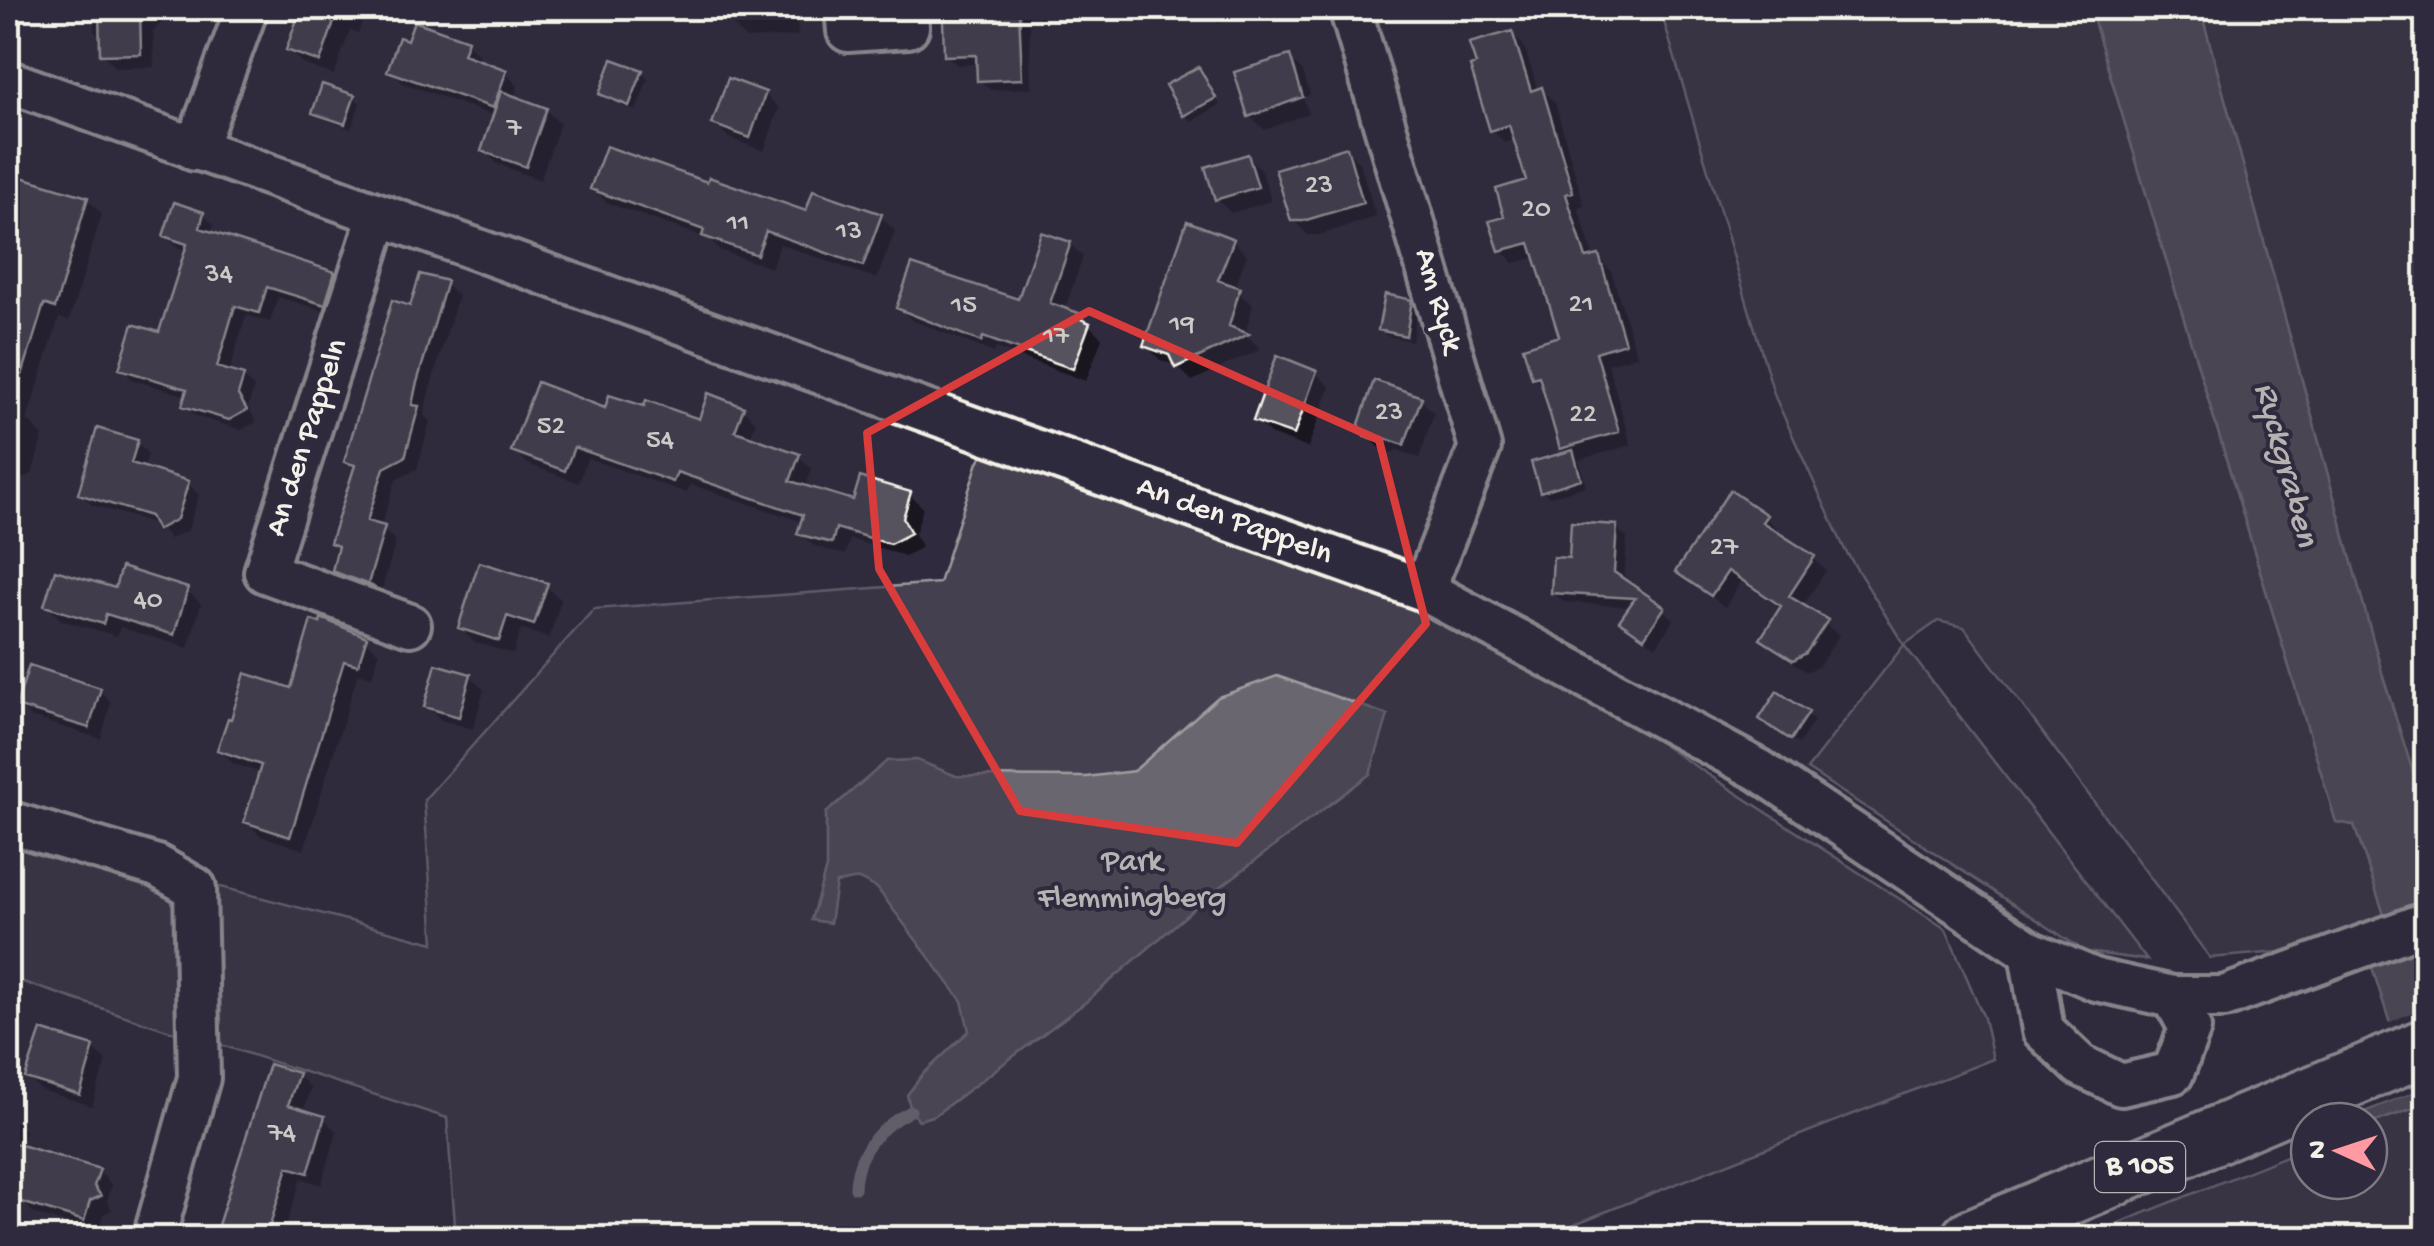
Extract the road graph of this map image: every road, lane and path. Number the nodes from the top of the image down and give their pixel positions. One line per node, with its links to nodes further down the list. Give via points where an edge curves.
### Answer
1 (248, 8): 6 (street)
2 (846, 8): 3 (street, via 848,31 908,27)
3 (907, 8)
4 (1350, 8): 8 (street, Am Ryck, via 1480,447)
5 (8, 81): 6 (street, An den Pappeln)
6 (195, 150): 7 (street, An den Pappeln)
7 (380, 215): 8 (street, An den Pappeln); 9 (street, An den Pappeln, via 265,572)
8 (1424, 590): 12 (street, An den Pappeln, via 1759,770)
9 (410, 625)
10 (8, 822): 15 (street, via 156,866 196,888 199,1078)
11 (2426, 923): 13 (street, An den Pappeln, via 2224,996)
12 (2030, 952): 13 (street, An den Pappeln, via 2096,980); 13 (street, via 2043,1030 2080,1065 2120,1086 2173,1074 2190,1028)
13 (2173, 997)
14 (2426, 1048): 16 (highway, B 105)
15 (154, 1238)
16 (1970, 1238)

